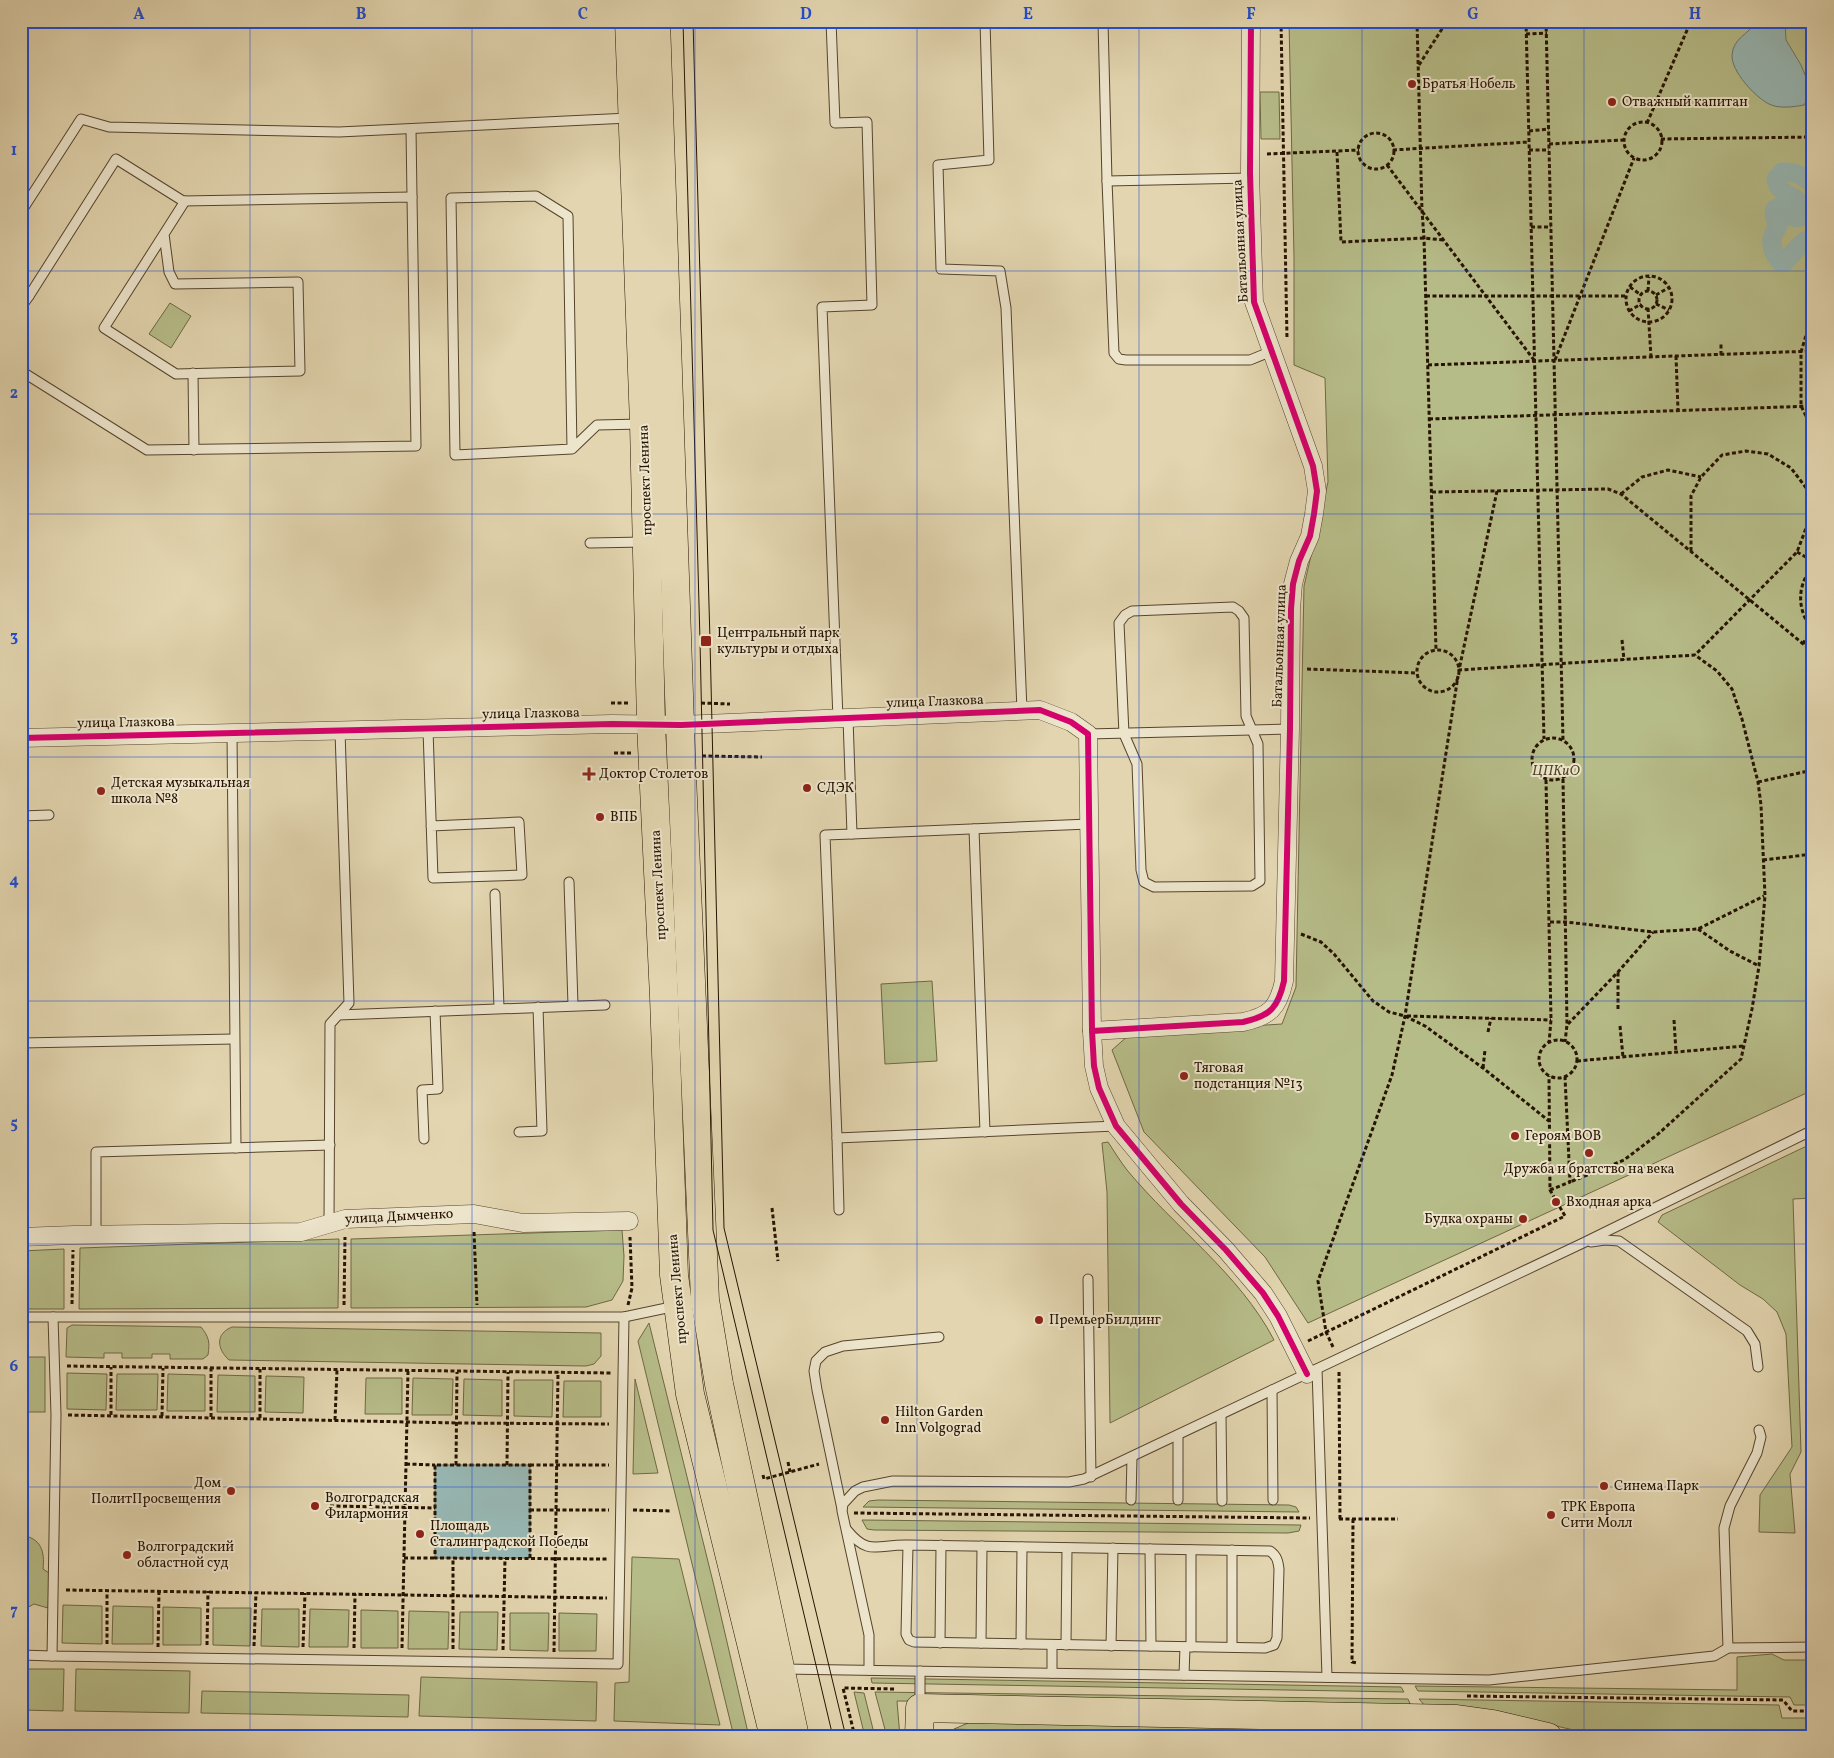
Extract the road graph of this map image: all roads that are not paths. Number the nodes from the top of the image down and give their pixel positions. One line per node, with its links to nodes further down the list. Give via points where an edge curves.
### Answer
1 (629, 21): 7 (main road, проспект Ленина)
2 (656, 21): 28 (main road, проспект Ленина)
3 (832, 21): 26 (lane, via 835,123 867,122 872,305 822,307)
4 (985, 21): 25 (lane, via 989,160 938,165 941,269 1000,271 1006,308)
5 (1102, 21): 10 (lane)
6 (1251, 21): 9 (street, Батальонная улица)
7 (633, 118): 8 (lane); 20 (main road, проспект Ленина)
8 (411, 129): 11 (lane); 13 (lane, via 339,132 109,127 80,119)
9 (1250, 178): 10 (lane); 17 (street, Батальонная улица, via 1254,302)
10 (1107, 181): 17 (lane, via 1113,345 1119,359)
11 (412, 197): 12 (lane); 22 (lane, via 416,446)
12 (185, 201): 14 (lane); 15 (lane, via 116,159)
13 (21, 212)
14 (164, 234): 19 (lane, via 104,328 176,374); 19 (lane, via 169,272 175,284 298,282 300,371)
15 (25, 293): 16 (lane)
16 (21, 307)
17 (1275, 359): 30 (street, Батальонная улица, via 1313,466 1317,491 1310,536 1292,584)
18 (21, 371): 22 (lane, via 147,450)
19 (193, 373): 22 (lane)
20 (644, 424): 21 (lane, via 597,425); 23 (main road, проспект Ленина)
21 (572, 449): 21 (lane, via 455,454 451,198 536,196 568,216)
22 (194, 450)
23 (648, 542): 24 (lane); 27 (main road, проспект Ленина)
24 (590, 543)
25 (1022, 711): 26 (street, улица Глазкова); 34 (street, улица Глазкова, via 1040,710 1071,722)
26 (843, 719): 28 (street, улица Глазкова); 42 (lane)
27 (651, 724): 28 (street, улица Глазкова); 29 (street, улица Глазкова); 69 (main road, проспект Ленина)
28 (681, 725): 112 (main road, проспект Ленина, via 705,1300 718,1384)
29 (428, 729): 31 (street, улица Глазкова); 40 (lane)
30 (1290, 729): 32 (lane); 51 (street, Батальонная улица, via 1284,981 1275,1006 1267,1014 1243,1022)
31 (340, 731): 33 (street, улица Глазкова); 50 (lane, via 349,1003)
32 (1251, 731): 35 (lane); 35 (lane, via 1246,716 1244,618 1233,607 1132,611 1125,615 1119,623); 35 (lane, via 1258,744 1261,869 1260,881 1252,886 1154,887 1144,882 1137,764)
33 (232, 733): 36 (street, улица Глазкова); 52 (lane)
34 (1088, 734): 35 (lane); 39 (street)
35 (1124, 734)
36 (21, 738)
37 (21, 816): 38 (lane)
38 (49, 816)
39 (1088, 824): 41 (lane); 51 (street)
40 (431, 826): 40 (lane, via 433,878 522,875 519,822)
41 (974, 829): 42 (lane); 57 (lane)
42 (852, 834): 58 (lane, via 825,835)
43 (569, 882): 46 (lane)
44 (495, 894): 48 (lane)
45 (605, 1004): 46 (lane)
46 (574, 1006): 47 (lane)
47 (538, 1007): 48 (lane); 56 (lane, via 542,1131)
48 (499, 1008): 49 (lane)
49 (436, 1011): 50 (lane); 59 (lane, via 438,1089 422,1090)
50 (338, 1015): 60 (lane, via 330,1024)
51 (1092, 1031): 54 (street, via 1099,1088)
52 (234, 1039): 53 (lane); 61 (lane)
53 (21, 1044)
54 (1116, 1126): 57 (lane); 75 (street, via 1181,1204 1263,1293 1294,1348)
55 (1813, 1130): 67 (lane)
56 (519, 1132)
57 (985, 1132): 58 (lane)
58 (837, 1138): 62 (lane)
59 (424, 1140)
60 (330, 1145): 61 (lane); 63 (lane)
61 (236, 1148): 65 (lane, via 96,1152)
62 (839, 1210)
63 (337, 1221): 64 (street, улица Дымченко, via 474,1214 523,1223); 65 (street, улица Дымченко, via 301,1232)
64 (629, 1221)
65 (96, 1235): 66 (street, улица Дымченко)
66 (21, 1237)
67 (1583, 1243): 74 (lane, via 1619,1241 1731,1319 1747,1331 1755,1344); 75 (lane)
68 (1088, 1279): 81 (lane)
69 (677, 1306): 72 (lane); 119 (main road, проспект Ленина, via 690,1394)
70 (21, 1317): 71 (lane)
71 (53, 1317): 72 (lane); 111 (lane, via 56,1414)
72 (624, 1317): 111 (lane, via 618,1664)
73 (939, 1338): 86 (lane, via 843,1346 825,1352 816,1361 817,1390)
74 (1758, 1367)
75 (1312, 1371): 76 (lane); 117 (lane)
76 (1272, 1390): 77 (lane); 85 (lane)
77 (1221, 1415): 79 (lane); 84 (lane)
78 (1759, 1430): 109 (lane, via 1761,1437 1757,1454 1730,1506 1724,1528)
79 (1178, 1435): 80 (lane); 83 (lane)
80 (1132, 1457): 81 (lane); 82 (lane)
81 (1091, 1477): 86 (lane, via 1069,1482 893,1481 855,1491 843,1504)
82 (1132, 1500)
83 (1178, 1500)
84 (1222, 1500)
85 (1273, 1500)
86 (842, 1512): 87 (lane)
87 (845, 1528): 92 (lane, via 858,1543); 98 (lane)
88 (908, 1545): 89 (lane); 92 (lane); 99 (lane, via 906,1634 914,1642)
89 (941, 1545): 90 (lane); 99 (lane)
90 (982, 1546): 91 (lane); 100 (lane)
91 (1022, 1547): 93 (lane); 101 (lane)
92 (869, 1548): 98 (lane, via 860,1554)
93 (1067, 1548): 94 (lane); 103 (lane)
94 (1113, 1548): 95 (lane); 104 (lane)
95 (1150, 1549): 96 (lane); 105 (lane)
96 (1191, 1550): 97 (lane); 106 (lane)
97 (1232, 1550): 107 (lane); 107 (lane, via 1270,1551 1275,1554 1279,1569 1277,1638 1274,1645 1265,1648)
98 (854, 1565): 113 (lane, via 869,1635)
99 (940, 1643): 100 (lane)
100 (981, 1643): 101 (lane)
101 (1021, 1644): 102 (lane)
102 (1052, 1644): 103 (lane); 115 (lane)
103 (1066, 1645): 104 (lane)
104 (1111, 1646): 105 (lane)
105 (1151, 1646): 106 (lane)
106 (1188, 1647): 107 (lane); 116 (lane)
107 (1232, 1647)
108 (1813, 1647): 109 (lane)
109 (1728, 1648): 117 (lane, via 1714,1656 1489,1680)
110 (21, 1655): 111 (lane)
111 (52, 1656)
112 (781, 1669): 113 (lane); 120 (main road, проспект Ленина)
113 (869, 1670): 114 (lane)
114 (920, 1671): 115 (lane); 118 (lane)
115 (1052, 1673): 116 (lane)
116 (1184, 1675): 117 (lane)
117 (1328, 1677)
118 (920, 1708): 121 (main road); 122 (main road, via 1457,1719)
119 (774, 1737)
120 (795, 1737)
121 (919, 1737)
122 (1548, 1737)

